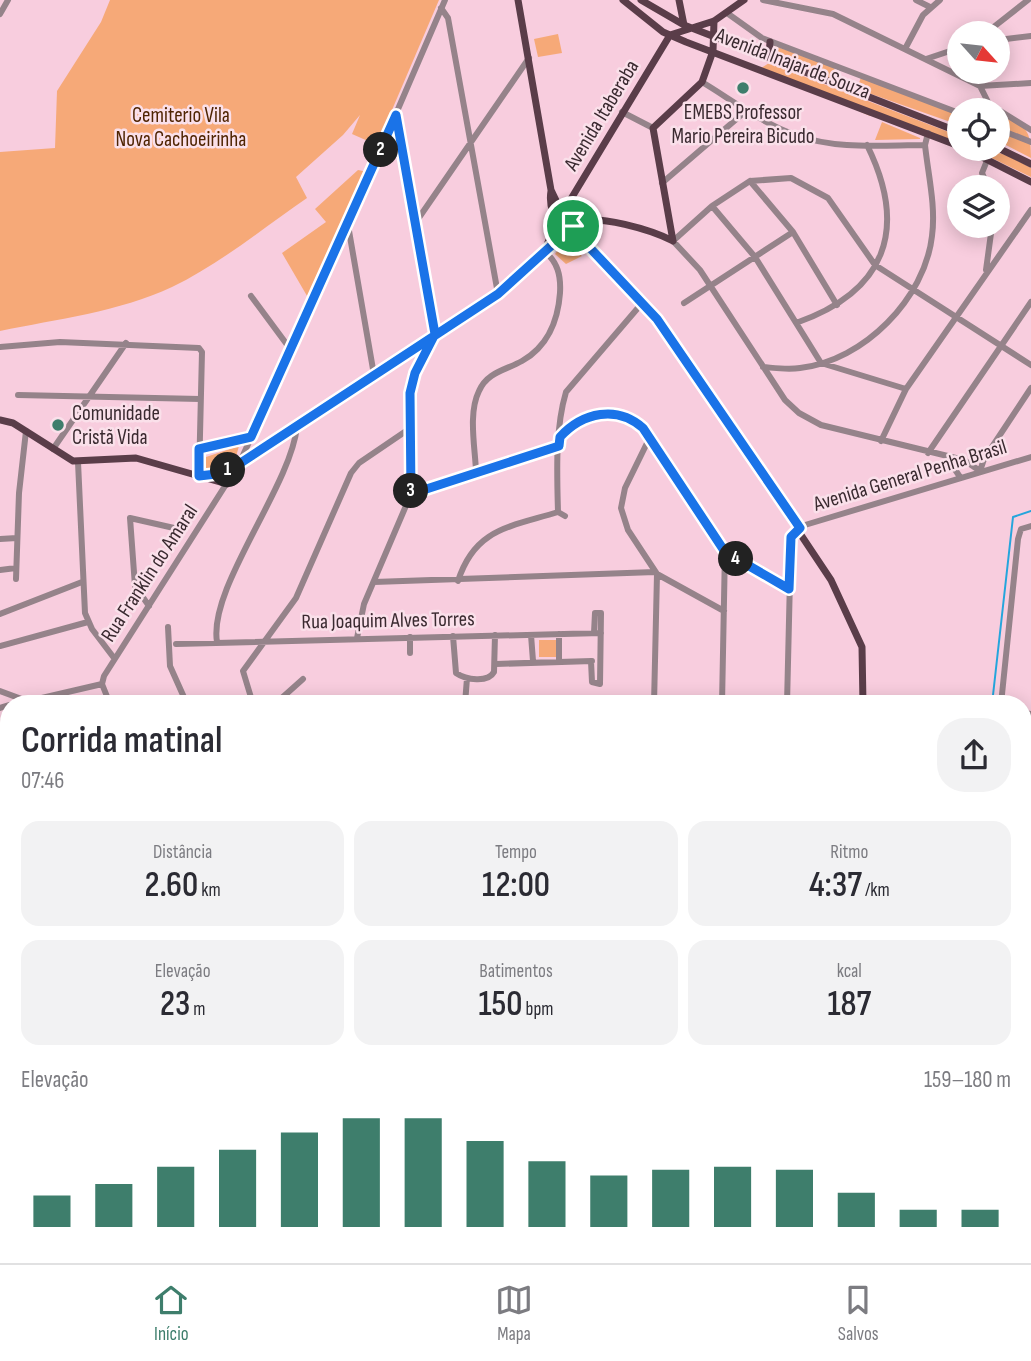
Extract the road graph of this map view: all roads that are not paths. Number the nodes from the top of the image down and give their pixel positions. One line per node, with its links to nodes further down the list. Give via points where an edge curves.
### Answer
1 (8, 0): 15 (street)
2 (445, 0): 13 (street, Rua Franklin do Amaral)
3 (518, 0): 29 (main road)
4 (623, 0): 20 (main road, Avenida Inajar de Souza)
5 (641, 0): 16 (main road, Avenida Inajar de Souza)
6 (679, 0): 16 (main road); 19 (main road)
7 (744, 0): 14 (main road)
8 (763, 0): 25 (street, via 833,15)
9 (916, 0): 12 (street)
10 (940, 0): 12 (street)
11 (1028, 0): 18 (street)
12 (930, 7): 25 (street)
13 (441, 8): 38 (street, Rua Franklin do Amaral); 44 (street, via 448,19)
14 (727, 13): 17 (main road); 24 (street)
15 (0, 14)
16 (667, 17): 19 (main road, Avenida Inajar de Souza)
17 (714, 21): 19 (main road); 21 (main road)
18 (1001, 21)
19 (686, 26): 20 (main road); 21 (main road, Avenida Inajar de Souza)
20 (670, 35): 26 (main road, Avenida Inajar de Souza); 37 (main road, Avenida Itaberaba)
21 (711, 35): 26 (main road); 28 (main road, Avenida Inajar de Souza)
22 (1031, 36): 23 (street)
23 (1010, 39)
24 (770, 41): 28 (main road); 35 (street)
25 (905, 48): 30 (street)
26 (713, 51): 31 (main road, Avenida Inajar de Souza); 32 (main road)
27 (947, 52): 30 (street)
28 (769, 57): 31 (main road, via 758,63); 39 (main road, Avenida Inajar de Souza)
29 (529, 58): 44 (street); 55 (main road)
30 (926, 59): 34 (street)
31 (738, 60): 42 (main road, Avenida Inajar de Souza)
32 (702, 82): 36 (street); 40 (main road)
33 (1031, 83): 34 (street)
34 (981, 86): 41 (street, via 989,104)
35 (947, 108)
36 (747, 110): 47 (street, via 803,138); 54 (street)
37 (622, 113): 40 (street); 56 (main road, Avenida Itaberaba)
38 (396, 115): 61 (street); 63 (street, Rua Franklin do Amaral)
39 (947, 127)
40 (653, 128): 54 (main road)
41 (1031, 130)
42 (928, 134): 45 (main road, Avenida Inajar de Souza); 48 (street)
43 (1010, 134): 46 (street)
44 (471, 140): 61 (street); 77 (street)
45 (947, 141)
46 (1031, 142)
47 (867, 145): 48 (street); 73 (street, via 884,184 888,208 886,235)
48 (925, 145): 76 (street, via 933,233)
49 (1010, 154): 51 (main road)
50 (993, 161): 53 (main road)
51 (1031, 164)
52 (750, 181): 57 (street); 65 (street); 73 (street, via 791,178 819,192 836,207)
53 (1031, 182)
54 (662, 183): 69 (main road)
55 (551, 190): 56 (main road, via 563,198); 59 (main road); 62 (main road)
56 (574, 193): 59 (main road, Avenida Itaberaba); 60 (main road, via 574,212)
57 (712, 206): 69 (street); 72 (street)
58 (1031, 210): 74 (street)
59 (562, 212): 62 (main road, Avenida Itaberaba); 64 (main road)
60 (591, 220): 64 (main road); 67 (main road); 69 (main road, via 646,230)
61 (415, 222): 85 (street)
62 (556, 222): 66 (main road); 70 (main road, Avenida Itaberaba)
63 (348, 225): 90 (street, Rua Franklin do Amaral); 95 (street)
64 (573, 226): 66 (main road); 67 (main road)
65 (793, 232): 72 (street); 82 (street)
66 (565, 233): 70 (main road); 71 (main road)
67 (582, 236): 71 (main road)
68 (990, 238): 74 (street)
69 (673, 241): 75 (street)
70 (545, 249): 77 (main road); 117 (street, via 560,276 558,312 538,348 488,378 478,392)
71 (591, 249): 79 (main road)
72 (755, 257): 75 (street); 84 (street)
73 (875, 265): 76 (street); 82 (street, via 860,287)
74 (986, 272): 83 (street)
75 (710, 286): 81 (street); 94 (street)
76 (915, 289): 83 (street); 92 (street, via 881,330)
77 (498, 294): 85 (main road)
78 (251, 296): 90 (street)
79 (643, 302): 106 (street, via 566,392); 127 (main road)
80 (1031, 302): 87 (street)
81 (684, 303)
82 (837, 305): 84 (street)
83 (957, 316): 87 (street); 97 (street)
84 (796, 323): 92 (street)
85 (435, 334): 88 (main road); 91 (street)
86 (126, 343): 89 (street); 99 (street); 100 (street, via 199,348)
87 (1001, 345): 93 (street); 112 (street)
88 (417, 346): 91 (street); 95 (main road)
89 (0, 347)
90 (291, 350): 105 (street, Rua Franklin do Amaral)
91 (425, 354): 103 (street, via 410,393)
92 (821, 363): 94 (street, via 801,368); 97 (street)
93 (1031, 365)
94 (763, 367): 108 (street, via 799,413 821,425)
95 (374, 375): 102 (main road)
96 (1031, 388): 118 (street)
97 (906, 389): 108 (street)
98 (18, 395): 99 (street)
99 (87, 397): 100 (street); 110 (street)
100 (200, 399): 111 (street)
101 (0, 420): 104 (main road)
102 (297, 426): 116 (main road); 151 (street, via 278,481 218,613)
103 (409, 429): 122 (street); 150 (street, via 354,468 296,598)
104 (26, 431): 110 (main road); 128 (street)
105 (251, 437): 111 (street); 116 (street, Rua Franklin do Amaral)
106 (560, 437): 107 (street, via 589,417 611,413 634,420); 109 (street)
107 (650, 437): 130 (street); 133 (street, via 625,488 621,508 628,530)
108 (881, 441): 112 (street)
109 (559, 446): 117 (street); 123 (street)
110 (53, 449): 115 (main road)
111 (199, 449): 119 (street)
112 (928, 453): 113 (street)
113 (946, 456): 118 (street, via 964,460); 120 (street)
114 (1031, 457): 118 (street, Avenida General Penha Brasil)
115 (78, 462): 119 (main road, via 136,458); 136 (street)
116 (239, 464): 119 (main road); 121 (street, Rua Franklin do Amaral)
117 (476, 471): 122 (street)
118 (980, 471): 120 (street, Avenida General Penha Brasil)
119 (199, 476): 121 (main road)
120 (960, 477): 127 (street, Avenida General Penha Brasil)
121 (227, 484): 139 (street, Rua Franklin do Amaral)
122 (411, 494): 137 (street)
123 (558, 512): 124 (street); 135 (street, via 484,539 470,553)
124 (565, 516)
125 (1028, 526): 174 (street, via 1018,539)
126 (174, 528): 139 (street, via 130,518 135,586)
127 (800, 528): 138 (street, via 791,537); 173 (main road, via 838,590 862,647)
128 (17, 538): 129 (street); 131 (street)
129 (0, 539)
130 (725, 552): 138 (street); 140 (street)
131 (16, 568): 132 (street); 134 (street)
132 (0, 570)
133 (656, 573): 135 (street); 140 (street); 170 (street)
134 (16, 579)
135 (458, 581): 137 (street)
136 (82, 582): 141 (street); 142 (street)
137 (374, 582): 149 (street, via 360,613)
138 (789, 589): 172 (street)
139 (149, 606): 155 (street, Rua Franklin do Amaral)
140 (724, 611): 171 (street)
141 (0, 614)
142 (88, 622): 153 (street); 155 (street)
143 (168, 627): 166 (street, via 170,666)
144 (559, 634): 146 (street, Rua Joaquim Alves Torres); 156 (street); 158 (street, Rua Joaquim Alves Torres, via 598,633)
145 (495, 635): 146 (street, Rua Joaquim Alves Torres); 147 (street, Rua Joaquim Alves Torres); 160 (street)
146 (531, 635): 159 (street)
147 (453, 636): 148 (street, Rua Joaquim Alves Torres); 161 (street, via 454,667)
148 (410, 637): 149 (street, Rua Joaquim Alves Torres); 154 (street)
149 (357, 638): 150 (street, Rua Joaquim Alves Torres)
150 (266, 641): 151 (street, Rua Joaquim Alves Torres); 167 (street, via 243,675)
151 (217, 642): 152 (street, Rua Joaquim Alves Torres)
152 (176, 644)
153 (0, 646)
154 (410, 653)
155 (114, 658): 163 (street, Rua Franklin do Amaral)
156 (559, 661): 157 (street); 159 (street)
157 (591, 661): 158 (street); 158 (street, via 592,682 600,684)
158 (600, 661)
159 (533, 662): 160 (street)
160 (496, 664): 161 (street, via 491,677)
161 (467, 678): 169 (street)
162 (303, 679): 168 (street)
163 (102, 684): 164 (street); 165 (street)
164 (60, 695)
165 (106, 695)
166 (183, 695)
167 (250, 695)
168 (285, 695)
169 (466, 695)
170 (654, 695)
171 (722, 695)
172 (787, 695)
173 (863, 695)
174 (1002, 695)

